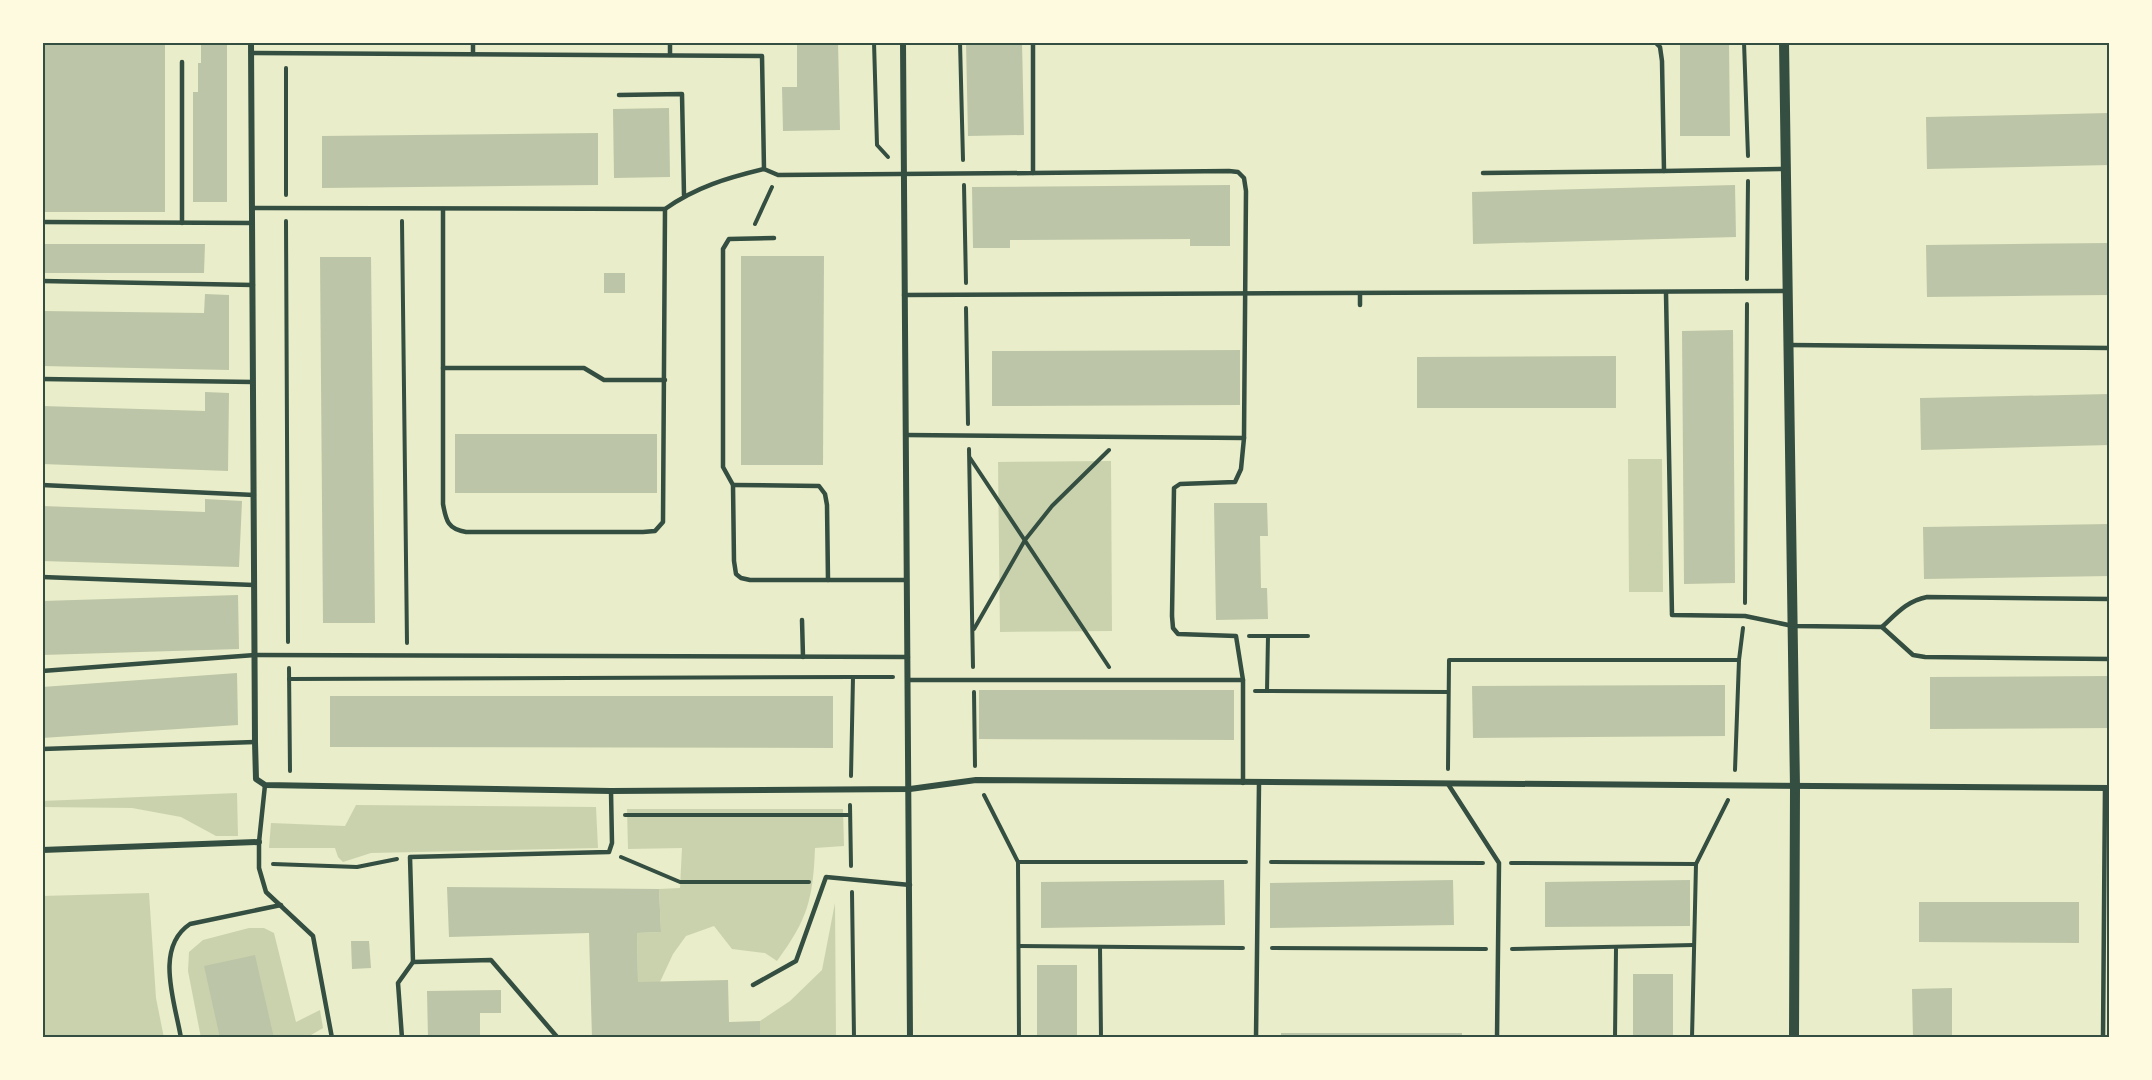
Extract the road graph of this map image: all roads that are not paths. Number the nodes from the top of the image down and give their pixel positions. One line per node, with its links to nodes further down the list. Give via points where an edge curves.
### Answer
1 (251, 42): 10 (street)
2 (473, 42): 11 (lane)
3 (670, 42): 12 (lane)
4 (903, 42): 20 (street)
5 (1033, 42): 18 (lane)
6 (1181, 42): 7 (lane)
7 (1467, 42)
8 (1655, 42): 17 (lane, via 1662,61)
9 (1784, 42): 16 (street)
10 (251, 53): 11 (lane); 22 (street)
11 (473, 54): 12 (lane)
12 (670, 55): 15 (lane, via 762,56)
13 (182, 62): 26 (lane)
14 (619, 95): 21 (lane, via 682,94)
15 (764, 169): 20 (lane, via 777,175); 21 (lane, via 715,181)
16 (1787, 169): 17 (lane); 31 (street)
17 (1664, 171): 19 (lane)
18 (1033, 173): 20 (lane); 33 (lane, via 1238,172 1244,178 1246,191)
19 (1483, 173)
20 (904, 175): 35 (street)
21 (684, 195): 24 (lane)
22 (252, 208): 23 (lane); 27 (street)
23 (443, 209): 24 (lane); 39 (lane)
24 (665, 209): 41 (lane)
25 (42, 222): 26 (lane)
26 (182, 223): 27 (lane)
27 (252, 223): 30 (street)
28 (774, 238): 46 (lane, via 729,239 723,249 723,467)
29 (42, 281): 30 (lane)
30 (253, 285): 42 (street)
31 (1788, 291): 32 (lane); 37 (street)
32 (1666, 293): 34 (lane); 54 (lane, via 1672,615 1745,616)
33 (1245, 294): 34 (lane); 35 (lane); 44 (lane)
34 (1360, 294): 36 (lane)
35 (904, 295): 43 (street)
36 (1360, 305)
37 (1789, 345): 38 (lane); 54 (street)
38 (2110, 348)
39 (443, 368): 41 (lane, via 584,368 604,380); 41 (lane, via 443,504 447,523 454,530 466,532 656,531 663,522 665,507)
40 (42, 379): 42 (lane)
41 (665, 380)
42 (253, 382): 47 (street)
43 (906, 435): 44 (lane); 50 (street)
44 (1244, 438): 62 (lane, via 1239,478 1235,482 1180,484 1172,496 1173,628 1187,636 1236,636)
45 (42, 485): 47 (lane)
46 (733, 485): 49 (lane, via 819,486 827,505); 49 (lane, via 736,574 750,580)
47 (254, 495): 51 (street)
48 (42, 577): 51 (lane)
49 (828, 580): 50 (lane)
50 (907, 580): 58 (street)
51 (254, 585): 56 (street)
52 (2110, 599): 55 (lane, via 1927,597 1904,606)
53 (802, 620): 57 (lane)
54 (1793, 626): 55 (lane); 69 (street)
55 (1882, 627): 59 (lane, via 1913,655 1925,657)
56 (255, 655): 57 (lane); 60 (lane); 63 (street)
57 (803, 657): 58 (lane)
58 (908, 657): 61 (street)
59 (2110, 659)
60 (42, 670)
61 (908, 678): 62 (lane); 71 (street)
62 (1243, 680): 65 (lane)
63 (255, 742): 64 (lane); 68 (street, via 256,779)
64 (42, 749)
65 (1243, 783): 66 (street); 71 (street, via 976,780)
66 (1259, 783): 67 (street); 84 (lane)
67 (1448, 784): 69 (street); 85 (lane, via 1499,863)
68 (265, 785): 72 (street); 73 (lane)
69 (1795, 788): 70 (street); 86 (street)
70 (2107, 788): 87 (lane)
71 (910, 789): 72 (street); 75 (street)
72 (611, 791): 77 (lane, via 609,852 410,857)
73 (259, 842): 74 (street); 76 (lane, via 259,868 266,892)
74 (42, 850)
75 (910, 885): 78 (lane, via 826,877 796,961); 83 (street)
76 (281, 905): 79 (lane, via 190,924 179,932 170,952 170,972); 80 (lane, via 313,936)
77 (413, 962): 81 (lane, via 398,983); 82 (lane, via 491,960)
78 (753, 986)
79 (181, 1038)
80 (332, 1038)
81 (402, 1038)
82 (558, 1038)
83 (909, 1038)
84 (1256, 1038)
85 (1497, 1038)
86 (1794, 1038)
87 (2103, 1038)

